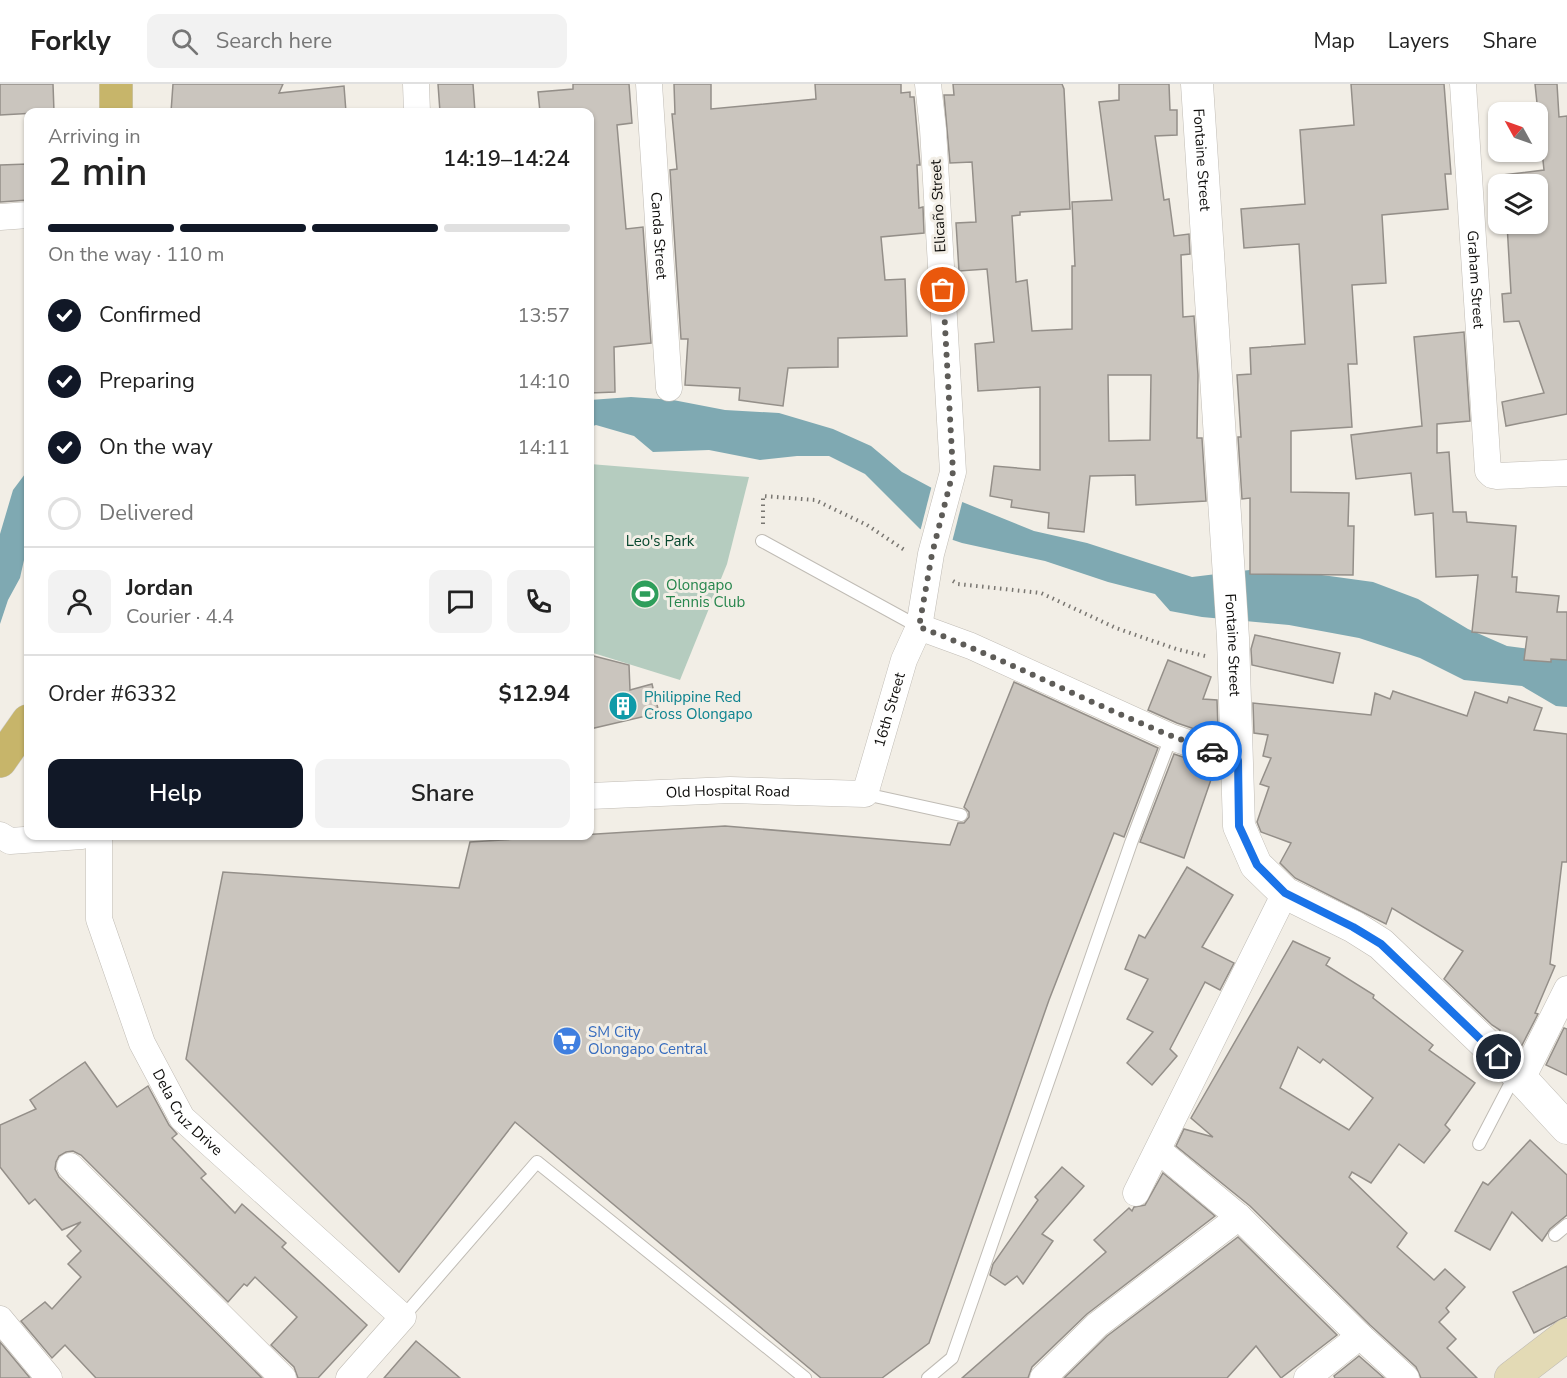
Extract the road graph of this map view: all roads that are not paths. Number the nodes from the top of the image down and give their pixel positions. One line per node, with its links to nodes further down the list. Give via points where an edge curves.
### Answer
1 (116, 84): 7 (main road)
2 (416, 84): 8 (street)
3 (649, 84): 11 (street, Canda Street)
4 (928, 84): 14 (street, Elicaño Street, via 953,472)
5 (1197, 84): 18 (street, Fontaine Street)
6 (1463, 84): 12 (street, Graham Street, via 1488,471 1492,475)
7 (116, 108)
8 (417, 108)
9 (24, 215): 10 (street)
10 (0, 217)
11 (669, 388)
12 (1567, 473)
13 (762, 541): 15 (lane)
14 (931, 561): 15 (street, 16th Street)
15 (919, 627): 17 (street, via 971,646); 20 (street, 16th Street, via 904,660)
16 (24, 727): 19 (main road)
17 (1171, 737): 18 (street); 45 (lane, via 952,1358)
18 (1238, 760): 26 (street, Fontaine Street, via 1239,826 1257,865)
19 (0, 761)
20 (865, 794): 21 (street, Old Hospital Road, via 730,790); 22 (lane)
21 (594, 796)
22 (961, 815)
23 (0, 835): 24 (street, via 10,841)
24 (24, 840)
25 (99, 840): 37 (street, Dela Cruz Drive, via 99,919 142,1043 182,1118)
26 (1285, 893): 28 (street, Fontaine Street, via 1381,944); 31 (street)
27 (1567, 989): 28 (street)
28 (1519, 1076): 29 (street, Fontaine Street); 30 (lane)
29 (1567, 1128)
30 (1479, 1144)
31 (1158, 1150): 33 (street); 34 (street)
32 (70, 1166): 42 (street)
33 (1136, 1193)
34 (1239, 1217): 40 (street); 46 (street, via 1097,1325)
35 (1567, 1225): 36 (lane)
36 (1555, 1235)
37 (404, 1317): 43 (street); 44 (lane, via 537,1162)
38 (0, 1319): 41 (street)
39 (1567, 1335): 49 (main road)
40 (1360, 1336): 47 (street); 48 (street)
41 (49, 1378)
42 (283, 1378)
43 (348, 1378)
44 (805, 1378)
45 (928, 1378)
46 (1043, 1378)
47 (1306, 1378)
48 (1406, 1378)
49 (1511, 1378)

